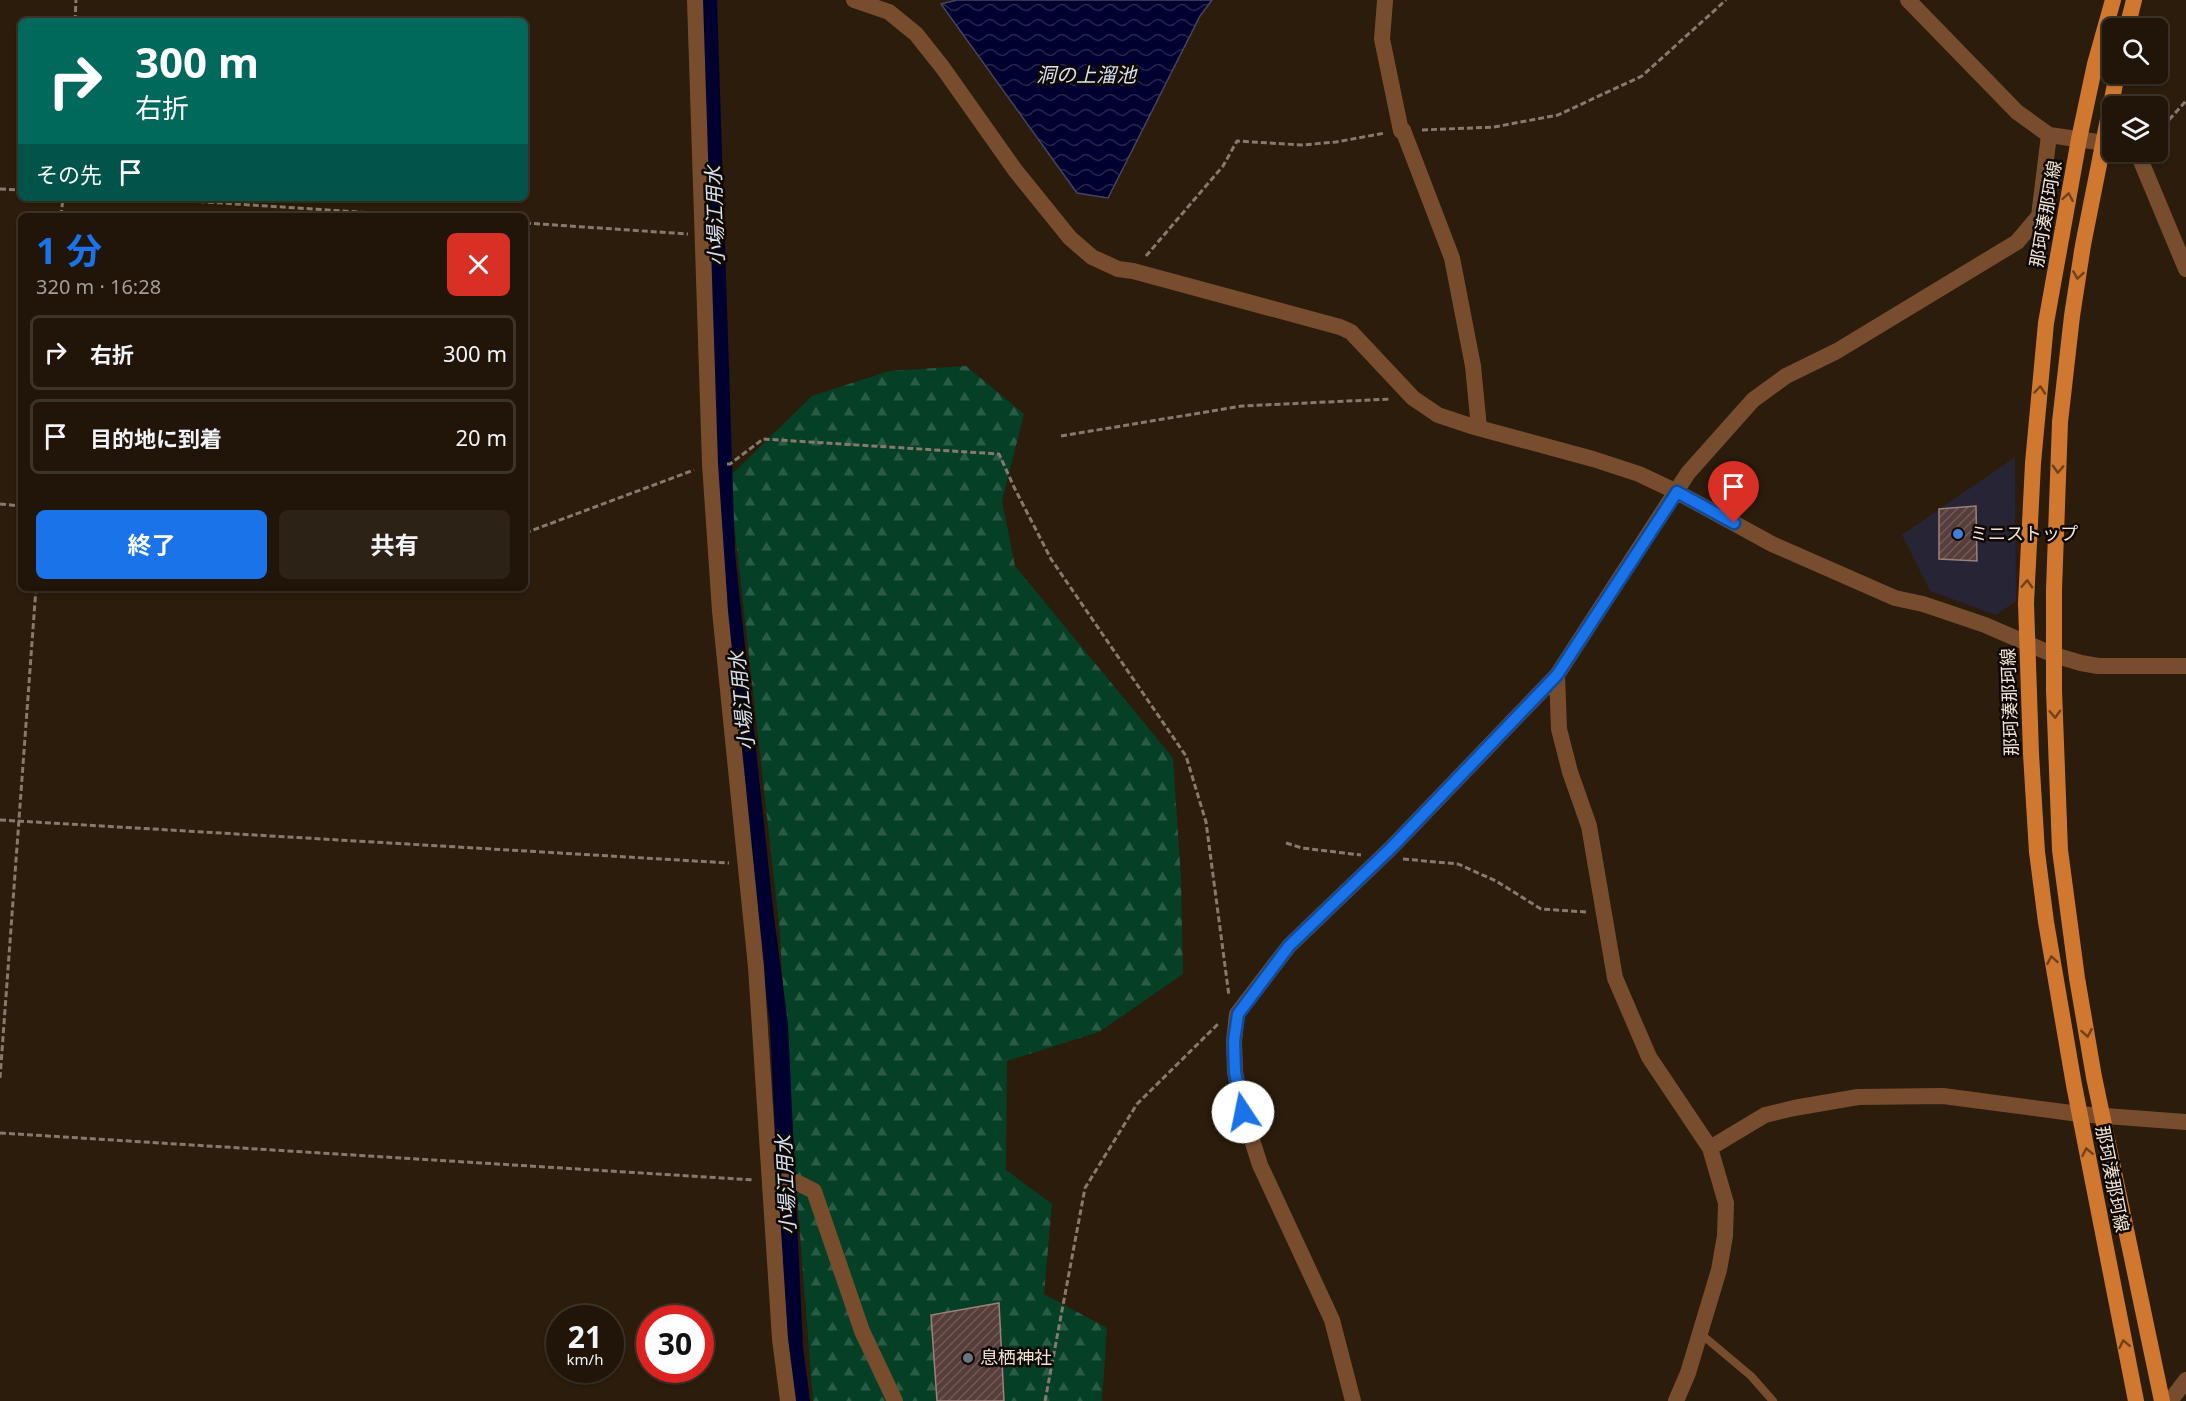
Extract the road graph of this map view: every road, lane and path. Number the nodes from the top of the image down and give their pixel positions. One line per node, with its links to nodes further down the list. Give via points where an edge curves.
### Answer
1 (76, 0): 8 (path)
2 (695, 0): 22 (street)
3 (854, 0): 24 (street, via 889,12 916,34 1022,178 1070,238 1092,257 1118,269 1352,332)
4 (1908, 0): 12 (street, via 2017,112)
5 (2113, 0): 13 (main road, 那珂湊那珂線)
6 (2134, 0): 9 (main road)
7 (1385, 1): 25 (street, via 1382,39 1401,131 1452,258 1473,366)
8 (75, 18)
9 (2130, 18)
10 (2186, 101): 11 (path)
11 (2168, 121)
12 (2049, 135): 13 (street); 29 (street, via 2039,216 2017,242 1837,351 1786,376 1753,400 1688,473)
13 (2079, 140): 14 (street); 34 (main road, 那珂湊那珂線, one-way to 13, via 2028,543 2044,346)
14 (2102, 142)
15 (2103, 162): 35 (main road, 那珂湊那珂線, one-way to 35, via 2072,316 2060,422)
16 (2141, 162): 23 (street)
17 (0, 189): 18 (path)
18 (18, 190)
19 (191, 201): 20 (path)
20 (373, 213)
21 (528, 223): 22 (path)
22 (703, 235): 27 (street)
23 (2186, 269)
24 (1413, 398): 25 (street, via 1438,415); 26 (path, via 1242,406)
25 (1479, 428): 29 (street, via 1593,459)
26 (1061, 436)
27 (710, 464): 32 (path); 42 (street, via 720,611)
28 (730, 464): 44 (path, via 763,439 999,454 1051,559 1186,756 1206,822)
29 (1677, 492): 34 (street, via 1772,544 1885,593); 37 (street)
30 (0, 504): 31 (path)
31 (18, 506)
32 (528, 532)
33 (36, 591): 39 (path)
34 (2028, 643): 35 (street); 46 (main road, 那珂湊那珂線, one-way to 34, via 2037,852)
35 (2054, 656): 36 (street, via 2098,666); 47 (main road, 那珂湊那珂線, one-way to 47, via 2060,850 2077,978)
36 (2186, 666)
37 (1557, 675): 41 (street); 43 (street, via 1559,729 1588,826)
38 (0, 820): 39 (path)
39 (19, 821): 42 (path); 45 (path)
40 (1286, 843): 41 (path)
41 (1381, 858): 43 (path, via 1458,864 1496,881 1541,909); 44 (street, via 1289,946)
42 (747, 864): 51 (street)
43 (1603, 913): 50 (street, via 1615,978 1649,1057)
44 (1234, 1012): 56 (path, via 1137,1104 1085,1188); 57 (street, via 1235,1072 1243,1112 1260,1164 1332,1320)
45 (0, 1078)
46 (2079, 1114): 47 (street); 50 (street, via 1943,1096 1858,1097 1765,1115); 60 (main road, 那珂湊那珂線, one-way to 46)
47 (2102, 1114): 48 (street); 61 (main road, 那珂湊那珂線)
48 (2186, 1122)
49 (0, 1133): 51 (path)
50 (1710, 1148): 52 (street, via 1726,1203 1725,1225 1719,1270)
51 (782, 1182): 54 (street, via 780,1339); 55 (street, via 814,1191 862,1331)
52 (1701, 1334): 58 (street); 59 (lane, via 1751,1376)
53 (2186, 1380): 62 (street)
54 (788, 1401)
55 (895, 1401)
56 (1045, 1401)
57 (1353, 1401)
58 (1676, 1401)
59 (1773, 1401)
60 (2136, 1401)
61 (2162, 1401)
62 (2170, 1401)

